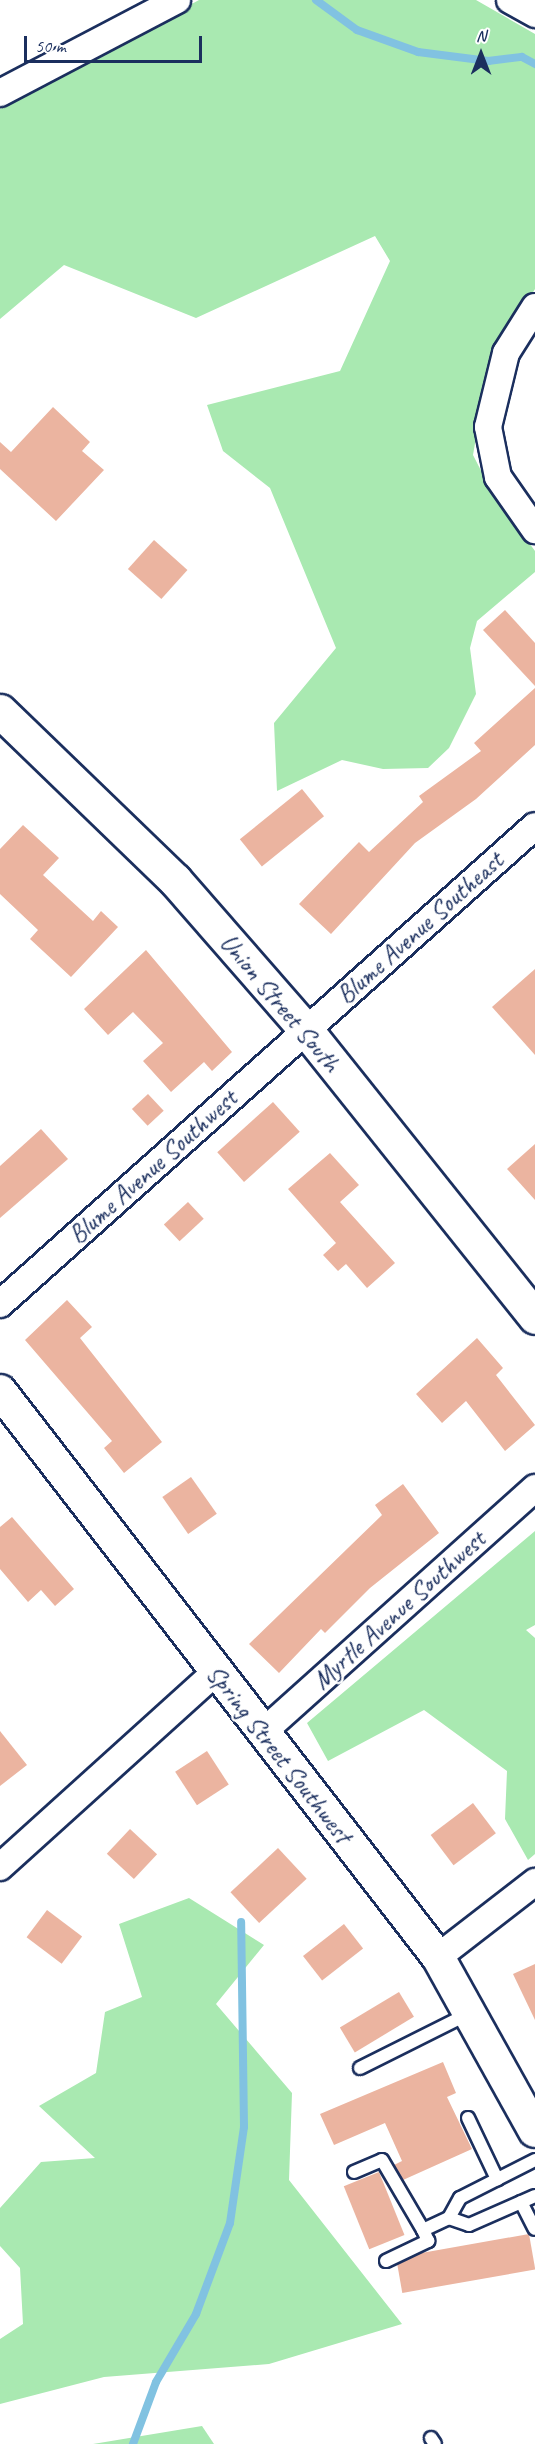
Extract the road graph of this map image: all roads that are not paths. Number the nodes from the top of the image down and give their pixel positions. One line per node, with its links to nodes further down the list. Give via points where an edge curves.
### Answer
1 (177, 0): 4 (street)
2 (510, 0): 3 (street)
3 (535, 14)
4 (0, 93)
5 (535, 307): 6 (street, via 506,353 488,427 498,477)
6 (535, 530)
7 (0, 711): 9 (main road, Union Street South, via 175,880)
8 (535, 826): 9 (street, Blume Avenue Southeast)
9 (306, 1030): 10 (street, Blume Avenue Southwest); 11 (main road, Union Street South)
10 (0, 1304)
11 (535, 1317)
12 (0, 1391): 14 (street, Spring Street Southwest)
13 (535, 1488): 15 (street, Myrtle Avenue Southwest)
14 (216, 1672): 15 (street, Spring Street Southwest); 16 (street)
15 (262, 1732): 18 (street, Spring Street Southwest)
16 (0, 1867)
17 (535, 1882): 18 (street)
18 (438, 1957): 19 (street, Spring Street Southwest)
19 (470, 2013): 20 (lane); 22 (street, Spring Street Southwest)
20 (360, 2068)
21 (468, 2118): 25 (lane)
22 (535, 2131)
23 (535, 2160): 25 (lane)
24 (354, 2172): 30 (lane, via 382,2160 388,2163)
25 (497, 2179): 28 (lane, via 460,2198)
26 (535, 2196): 27 (lane)
27 (521, 2202): 28 (lane, via 470,2225); 29 (lane)
28 (449, 2218): 30 (lane)
29 (535, 2229)
30 (423, 2230): 31 (lane, via 428,2241)
31 (386, 2261)

